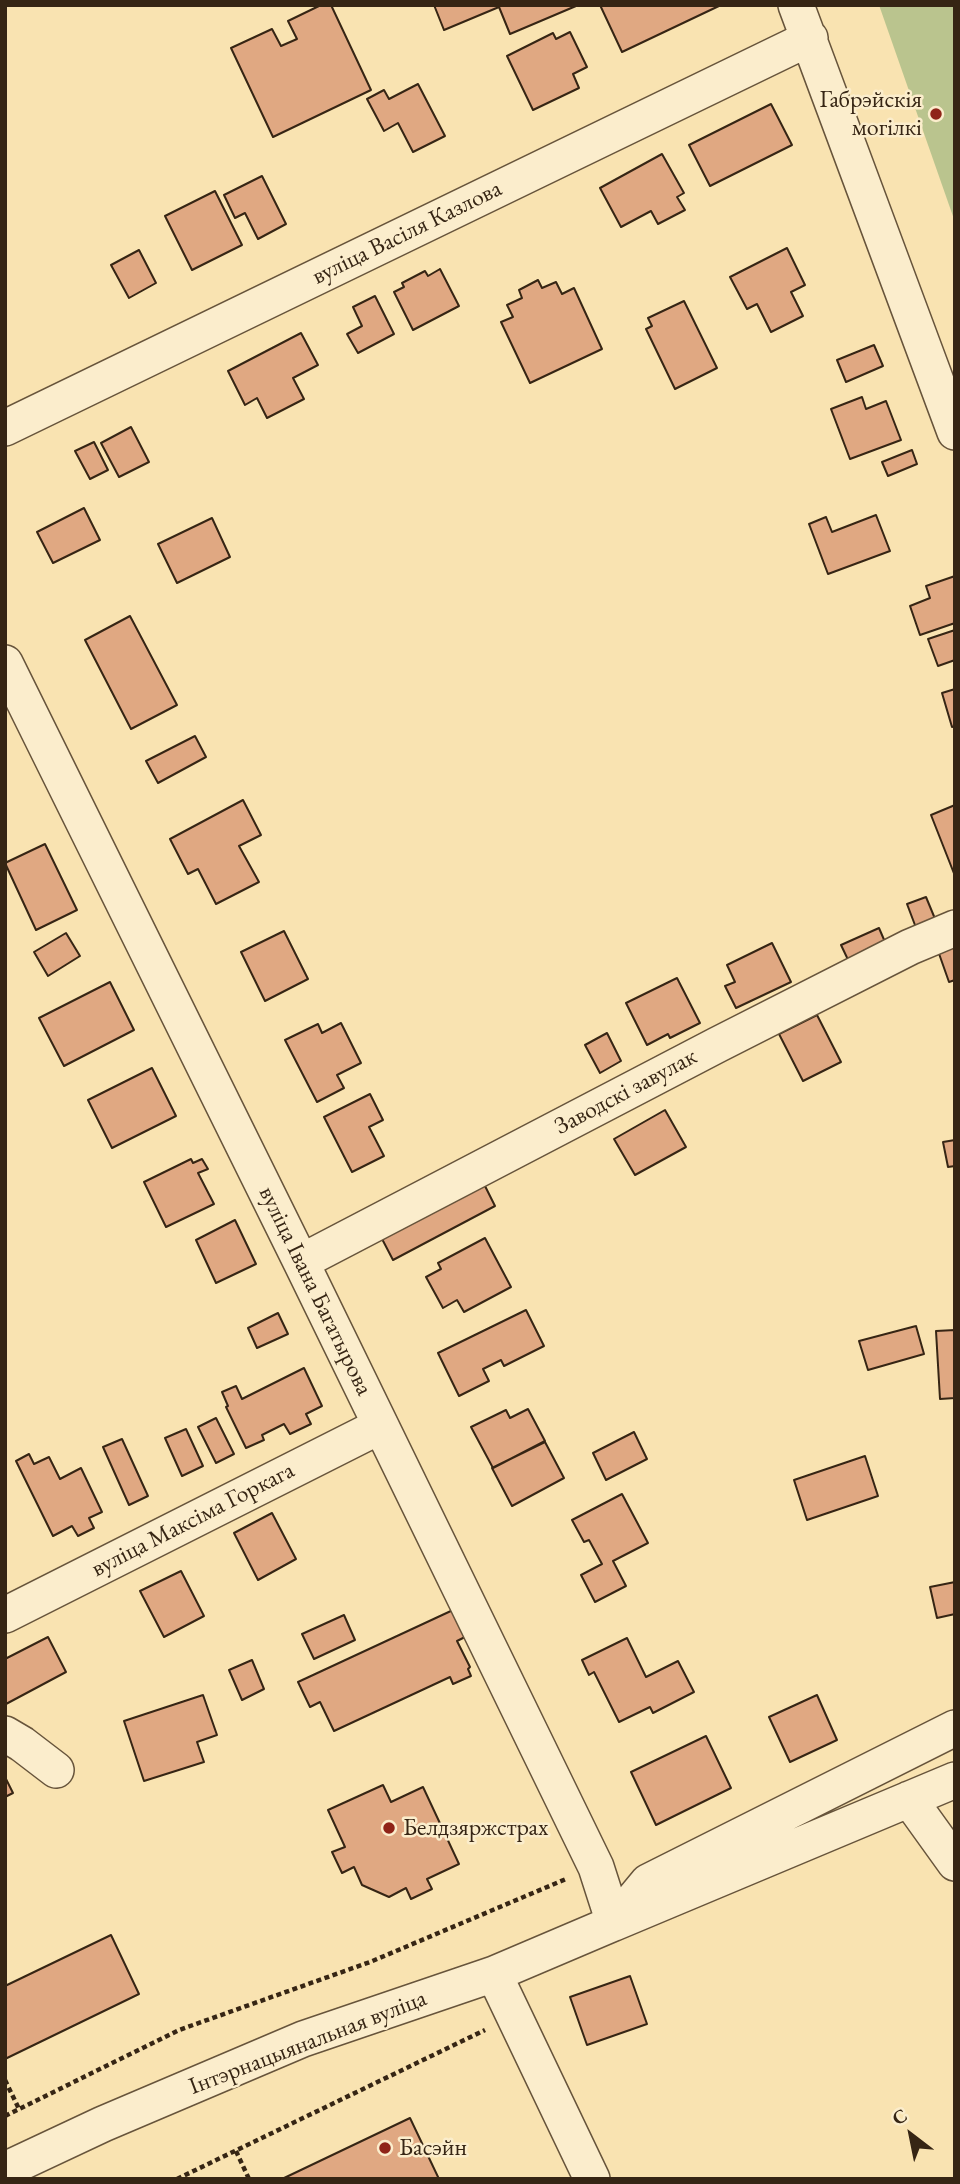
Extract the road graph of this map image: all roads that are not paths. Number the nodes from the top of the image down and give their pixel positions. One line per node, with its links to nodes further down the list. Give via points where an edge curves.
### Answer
1 (796, 5): 2 (street)
2 (810, 38): 3 (street, вуліца Васіля Казлова); 4 (street)
3 (5, 428)
4 (955, 432)
5 (5, 663): 7 (street, вуліца Івана Багатырова)
6 (955, 928): 7 (street, Заводскі завулак, via 716,1045)
7 (301, 1262): 8 (street, вуліца Івана Багатырова)
8 (380, 1426): 9 (street, вуліца Максіма Горкага); 16 (street, вуліца Івана Багатырова, via 596,1867)
9 (5, 1615)
10 (955, 1728): 16 (street, Інтэрнацыянальная вуліца, via 648,1882)
11 (5, 1734): 12 (street)
12 (56, 1770)
13 (955, 1780): 14 (street, Інтэрнацыянальная вуліца)
14 (909, 1799): 15 (street); 16 (street, Інтэрнацыянальная вуліца)
15 (955, 1863)
16 (614, 1923): 17 (street, Інтэрнацыянальная вуліца)
17 (494, 1974): 18 (street, Інтэрнацыянальная вуліца, via 303,2039); 19 (street)
18 (5, 2170)
19 (592, 2179)

